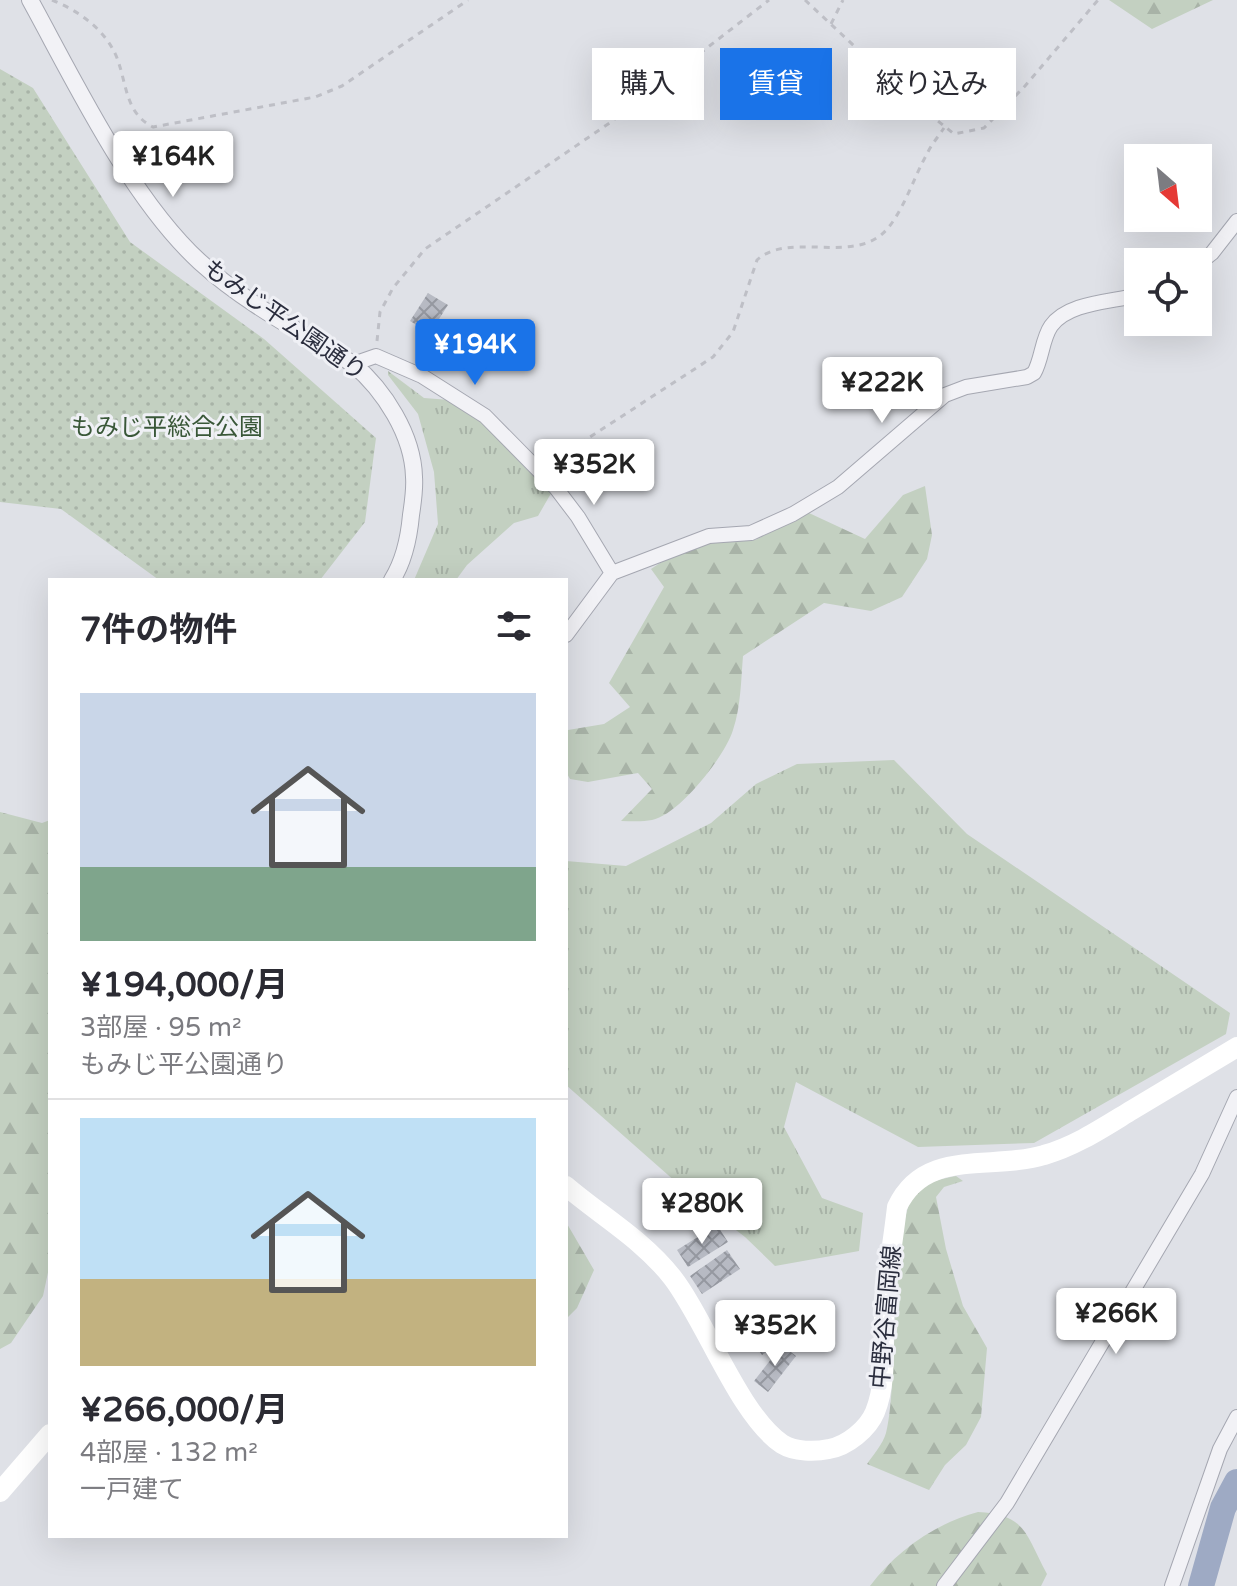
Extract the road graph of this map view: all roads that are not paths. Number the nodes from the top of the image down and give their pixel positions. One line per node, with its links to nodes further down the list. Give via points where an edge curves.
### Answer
1 (30, 0): 5 (street, もみじ平公園通り, via 134,181 188,248 232,288)
2 (1237, 221): 3 (street)
3 (1212, 253)
4 (1124, 298): 6 (street, via 1065,315 1049,330 1034,373 945,395 838,487 793,514 751,533 709,536)
5 (353, 364): 6 (street, via 376,356 422,376 485,416 578,517); 7 (street, もみじ平公園通り, via 386,401 412,458 411,519 406,549)
6 (612, 573): 8 (street)
7 (393, 578)
8 (568, 632)
9 (1237, 1047): 11 (main road, 中野谷富岡線, via 1081,1141 1043,1156 925,1173 903,1193 884,1312 882,1384 874,1415 838,1448 816,1451 782,1444 749,1406 672,1277 626,1230)
10 (1237, 1097): 15 (street, via 1202,1174 1007,1503)
11 (568, 1188)
12 (1237, 1417): 16 (street, via 1220,1449)
13 (48, 1436): 14 (main road)
14 (0, 1492)
15 (944, 1586)
16 (1172, 1586)

